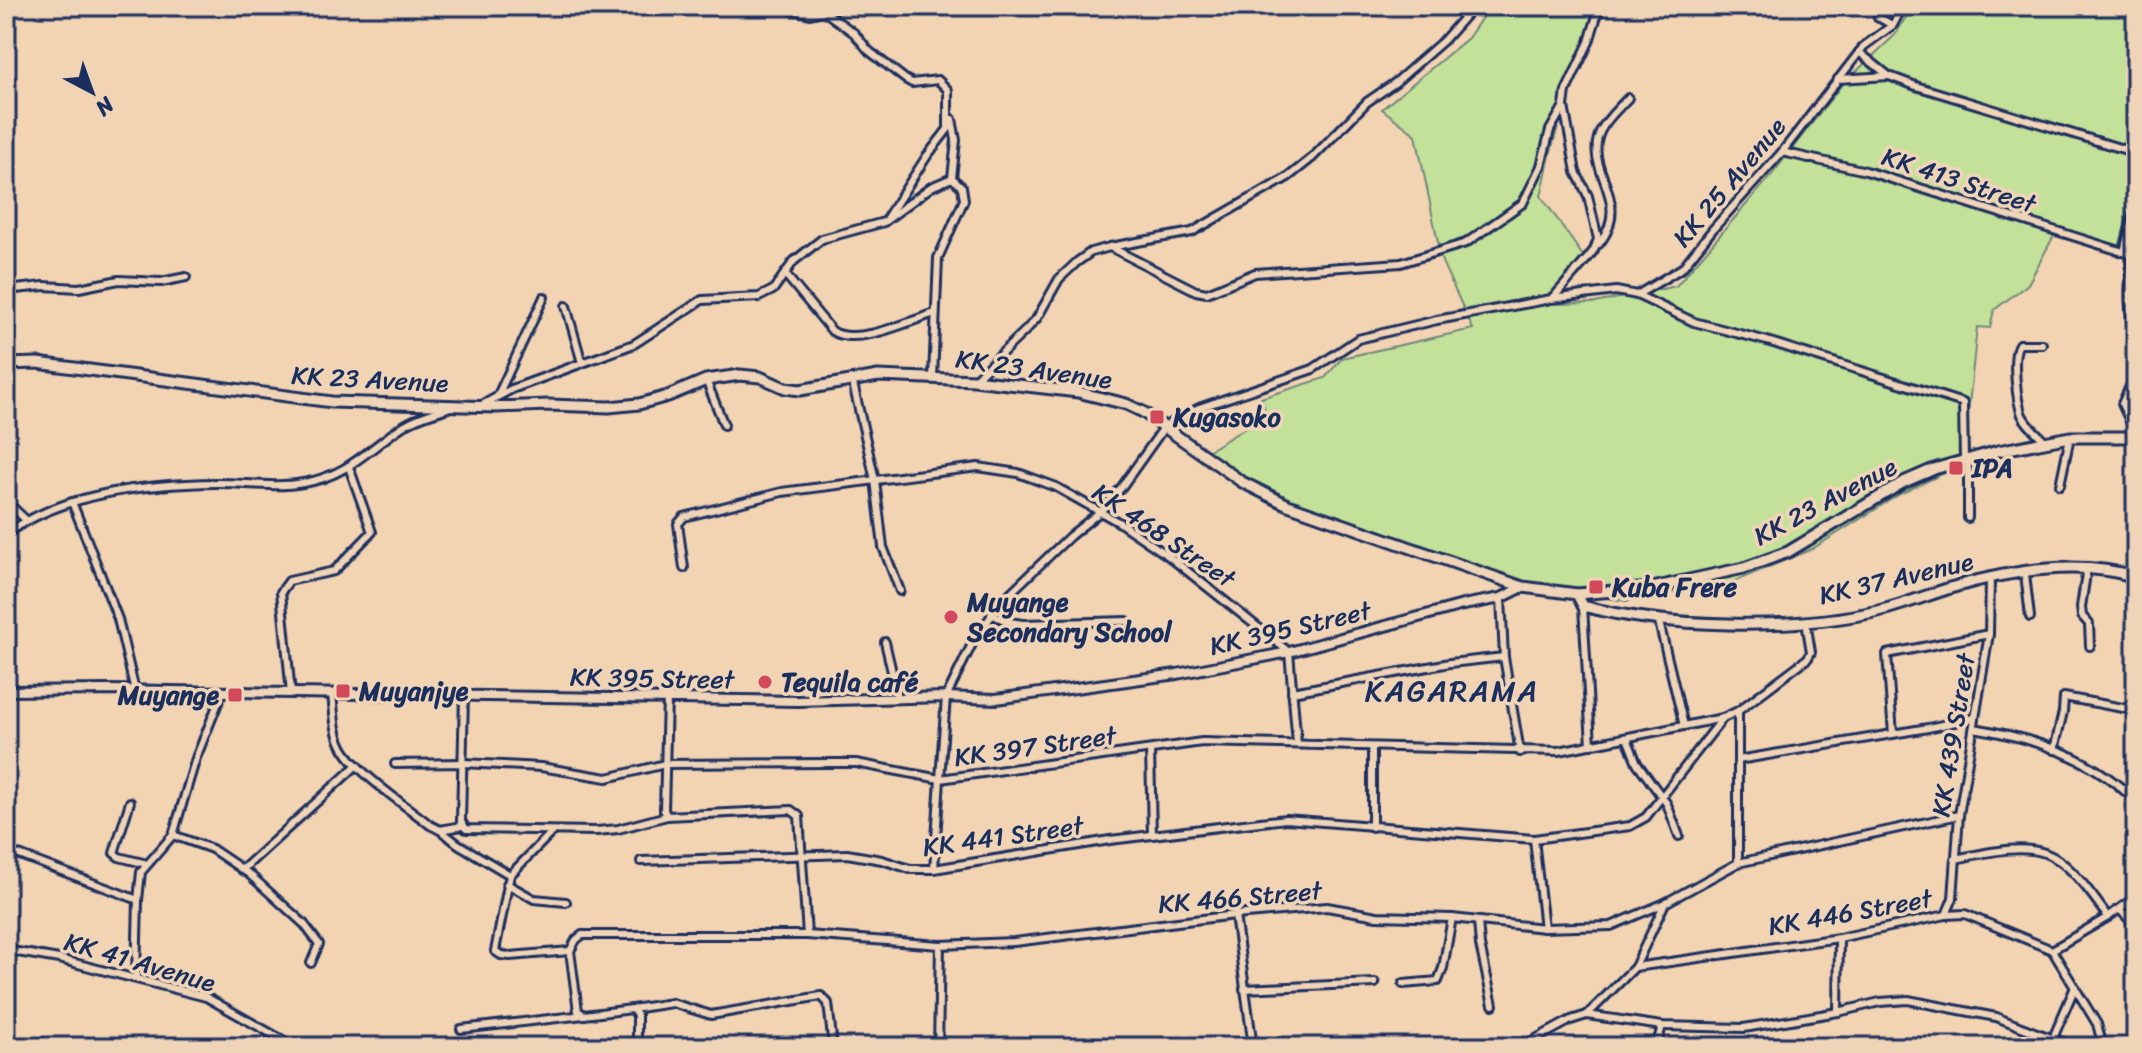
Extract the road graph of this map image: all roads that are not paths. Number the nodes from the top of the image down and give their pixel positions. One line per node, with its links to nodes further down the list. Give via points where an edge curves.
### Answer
1 (775, 6): 8 (street, via 796,13)
2 (847, 6): 7 (street)
3 (1474, 6): 22 (street, via 1444,40 1367,102 1288,177 1192,232)
4 (1600, 6): 14 (street)
5 (1875, 6): 9 (street, via 1878,17)
6 (1903, 6): 9 (street)
7 (834, 7): 8 (street)
8 (824, 11): 15 (street, via 905,79 942,83 948,90)
9 (1893, 25): 10 (street, KK 25 Avenue)
10 (1859, 52): 11 (street); 12 (street, KK 25 Avenue)
11 (1889, 76): 12 (street); 17 (street)
12 (1838, 79): 16 (street, KK 25 Avenue)
13 (1628, 98): 23 (street, via 1605,123 1597,144 1613,209)
14 (1564, 106): 22 (street, via 1523,203 1466,243 1423,257 1255,273 1207,293); 23 (street, via 1576,172 1595,219)
15 (949, 112): 18 (street, via 956,140); 20 (street, via 948,129)
16 (1782, 152): 24 (street, KK 413 Street, via 1866,171); 29 (street, KK 25 Avenue, via 1682,268)
17 (2136, 153)
18 (952, 178): 20 (street); 33 (street, via 962,187 964,200 938,258)
19 (2136, 204): 21 (street)
20 (884, 222): 26 (street, via 822,239)
21 (2133, 225): 24 (street)
22 (1110, 247): 42 (street, via 1091,252 1059,279 1037,318)
23 (1594, 250): 31 (street)
24 (2124, 252): 25 (street, KK 413 Street)
25 (2134, 256): 34 (street, via 2129,277)
26 (785, 274): 33 (street, via 839,336 866,335); 36 (street, via 766,295 702,300 634,344)
27 (186, 277): 28 (street)
28 (6, 290)
29 (1637, 295): 31 (street, KK 397 Street, via 1599,292); 51 (street, via 1694,322 1963,403)
30 (544, 297): 43 (street)
31 (1551, 299): 47 (street, KK 397 Street, via 1358,339 1313,369 1199,408)
32 (566, 306): 36 (street)
33 (935, 313): 39 (street)
34 (2136, 333)
35 (2042, 344): 50 (street, via 2019,344 2014,359 2021,412)
36 (582, 363): 43 (street)
37 (6, 364): 44 (main road, KK 23 Avenue, via 37,363 318,400)
38 (2136, 373): 48 (street, via 2122,404)
39 (933, 378): 40 (main road, KK 23 Avenue); 42 (main road, KK 23 Avenue)
40 (852, 379): 41 (main road, KK 23 Avenue, via 800,390 760,377); 53 (street)
41 (706, 380): 45 (main road, KK 23 Avenue, via 668,396 624,405); 46 (street)
42 (974, 380): 47 (main road, KK 23 Avenue, via 1078,392 1126,404)
43 (498, 396): 45 (street)
44 (453, 406): 45 (main road, KK 23 Avenue); 52 (street, via 406,424)
45 (479, 407)
46 (724, 425)
47 (1165, 426): 58 (street, KK 397 Street); 68 (main road, KK 23 Avenue, via 1276,500)
48 (2136, 436): 49 (main road, KK 23 Avenue)
49 (2070, 437): 50 (main road, KK 23 Avenue); 54 (street)
50 (2044, 440): 51 (main road, KK 23 Avenue)
51 (1966, 460): 59 (street); 70 (main road, KK 23 Avenue, via 1904,482 1788,552 1744,568 1652,588)
52 (349, 467): 56 (street, via 303,483 185,484); 87 (street, via 372,532 334,571 284,586)
53 (875, 480): 58 (street, KK 468 Street, via 978,467 1018,473); 64 (street, KK 468 Street, via 782,492 681,519); 69 (street, via 883,547)
54 (2060, 485)
55 (6, 501): 60 (street)
56 (72, 502): 60 (street); 84 (street, via 118,619)
57 (2136, 508): 61 (street)
58 (1101, 511): 73 (street, KK 397 Street); 81 (street, KK 468 Street, via 1167,555)
59 (1968, 518)
60 (27, 521): 62 (street)
61 (2136, 521)
62 (6, 534)
63 (2087, 567): 65 (main road, KK 37 Avenue); 66 (main road, KK 37 Avenue); 80 (street, via 2081,614 2089,624)
64 (684, 568)
65 (2025, 574): 67 (main road, KK 37 Avenue); 74 (street)
66 (2136, 577)
67 (1990, 579): 77 (main road, KK 37 Avenue, via 1874,612); 78 (street, KK 439 Street)
68 (1523, 587): 70 (main road, KK 23 Avenue); 71 (street, KK 395 Street)
69 (900, 591)
70 (1577, 594): 72 (main road)
71 (1501, 598): 81 (street, KK 395 Street); 82 (street)
72 (1583, 606): 75 (main road, KK 37 Avenue); 102 (street)
73 (991, 614): 76 (street, via 1023,624); 91 (street, KK 397 Street)
74 (2030, 617)
75 (1658, 618): 77 (main road, KK 37 Avenue); 97 (street)
76 (1127, 621)
77 (1806, 622): 93 (street, KK 441 Street, via 1808,658)
78 (1989, 634): 96 (street, KK 439 Street); 99 (street, via 1887,654)
79 (885, 642): 92 (street)
80 (2090, 646)
81 (1289, 652): 85 (street); 91 (street, KK 395 Street, via 1039,694)
82 (1504, 657): 85 (street); 106 (street)
83 (6, 691): 84 (street, KK 395 Street)
84 (135, 691): 86 (street, KK 395 Street)
85 (1292, 692): 101 (street)
86 (222, 693): 87 (street, KK 395 Street); 122 (street)
87 (291, 694): 88 (street, KK 395 Street)
88 (332, 694): 89 (street, KK 395 Street); 111 (street, via 342,749)
89 (464, 695): 90 (street, KK 395 Street); 108 (street)
90 (667, 697): 92 (street, KK 395 Street); 110 (street)
91 (946, 697): 92 (street, KK 395 Street); 112 (street, KK 397 Street)
92 (898, 698)
93 (1738, 711): 95 (street, KK 441 Street); 107 (street)
94 (2136, 715): 105 (street, via 2064,697)
95 (1723, 718): 97 (street, KK 397 Street); 113 (street, KK 441 Street)
96 (1974, 718): 98 (street, KK 439 Street); 99 (street)
97 (1684, 726): 100 (street, KK 397 Street)
98 (1974, 728): 105 (street); 116 (street, KK 439 Street)
99 (1893, 734): 107 (street)
100 (1627, 738): 102 (street, KK 397 Street); 113 (street)
101 (1297, 744): 103 (street, KK 397 Street); 104 (street, KK 397 Street, via 1202,742)
102 (1591, 745): 106 (street, KK 397 Street)
103 (1372, 748): 106 (street, KK 397 Street); 119 (street)
104 (1150, 750): 112 (street, KK 397 Street); 123 (street)
105 (2054, 750): 115 (street, via 2100,769)
106 (1520, 752)
107 (1738, 760): 130 (street)
108 (463, 763): 109 (street); 110 (street, via 541,767 607,778); 118 (street)
109 (395, 764)
110 (665, 764): 112 (street, via 856,763); 117 (street)
111 (357, 765): 120 (street); 133 (street)
112 (940, 779): 132 (street)
113 (1660, 797): 124 (street); 125 (street, KK 441 Street, via 1646,817 1630,826)
114 (130, 802): 131 (street, via 114,853)
115 (2136, 802)
116 (1959, 815): 128 (street, KK 439 Street); 130 (street, KK 466 Street)
117 (667, 816): 121 (street, via 618,829); 127 (street, via 791,810 799,816)
118 (462, 826): 120 (street); 121 (street)
119 (1372, 827): 123 (street, KK 441 Street, via 1286,819); 125 (street, KK 441 Street)
120 (440, 830): 134 (street)
121 (553, 831): 134 (street)
122 (173, 835): 131 (street); 133 (street, via 212,849)
123 (1152, 835): 132 (street, KK 441 Street)
124 (1679, 836)
125 (1534, 839): 149 (street)
126 (6, 850): 138 (street)
127 (802, 856): 129 (street, KK 441 Street); 132 (street, KK 441 Street, via 847,854 910,869); 150 (street)
128 (1955, 859): 137 (street, KK 439 Street); 145 (street, via 2036,849 2081,878)
129 (641, 861)
130 (1738, 863): 140 (street, KK 466 Street)
131 (147, 864): 138 (street)
132 (934, 869)
133 (242, 870): 156 (street, via 316,938 318,951)
134 (510, 875): 135 (street)
135 (507, 884): 139 (street, via 534,899); 155 (street, via 495,951 510,956)
136 (2136, 897): 141 (street)
137 (1953, 898): 142 (street); 144 (street, KK 439 Street)
138 (138, 900): 158 (street)
139 (566, 902)
140 (1665, 903): 149 (street, KK 466 Street, via 1611,926); 157 (street)
141 (2120, 910): 145 (street); 148 (street)
142 (1965, 914): 144 (street, KK 446 Street); 154 (street, KK 446 Street)
143 (1235, 915): 146 (street, KK 466 Street, via 1327,907 1377,916); 152 (street, KK 466 Street, via 1047,939); 162 (street)
144 (1946, 915): 151 (street, KK 446 Street)
145 (2108, 917): 154 (street)
146 (1452, 918): 147 (street, KK 466 Street); 160 (street, via 1438,981)
147 (1478, 921): 149 (street, KK 466 Street); 163 (street)
148 (2136, 926)
149 (1544, 928)
150 (807, 935): 152 (street, KK 466 Street); 155 (street, KK 466 Street, via 582,935)
151 (1839, 938): 157 (street, KK 446 Street); 165 (street)
152 (940, 945): 176 (street)
153 (6, 950): 158 (street, KK 41 Avenue)
154 (2052, 950): 161 (street)
155 (570, 951): 166 (street, via 575,1004)
156 (311, 963)
157 (1635, 967): 167 (street)
158 (136, 977): 173 (street, KK 41 Avenue, via 206,997)
159 (1375, 983): 162 (street)
160 (1403, 984)
161 (2075, 987): 171 (street); 183 (street, via 2097,1024)
162 (1244, 989): 172 (street)
163 (1493, 1005)
164 (632, 1009): 166 (street); 174 (street, via 637,1015); 175 (street, via 672,1003 711,1015 821,996 828,1003)
165 (1838, 1012): 168 (street, via 1744,1028); 170 (street, via 1908,1000 1996,1017)
166 (584, 1015): 169 (street)
167 (1587, 1015): 168 (street); 178 (street)
168 (1662, 1026): 179 (street)
169 (461, 1029)
170 (2037, 1033): 171 (street); 180 (street)
171 (2053, 1038): 181 (street); 182 (street)
172 (1253, 1046): 177 (street)
173 (302, 1047)
174 (637, 1047)
175 (833, 1047)
176 (938, 1047)
177 (1232, 1047)
178 (1521, 1047)
179 (1656, 1047)
180 (2012, 1047)
181 (2055, 1047)
182 (2077, 1047)
183 (2103, 1047)

